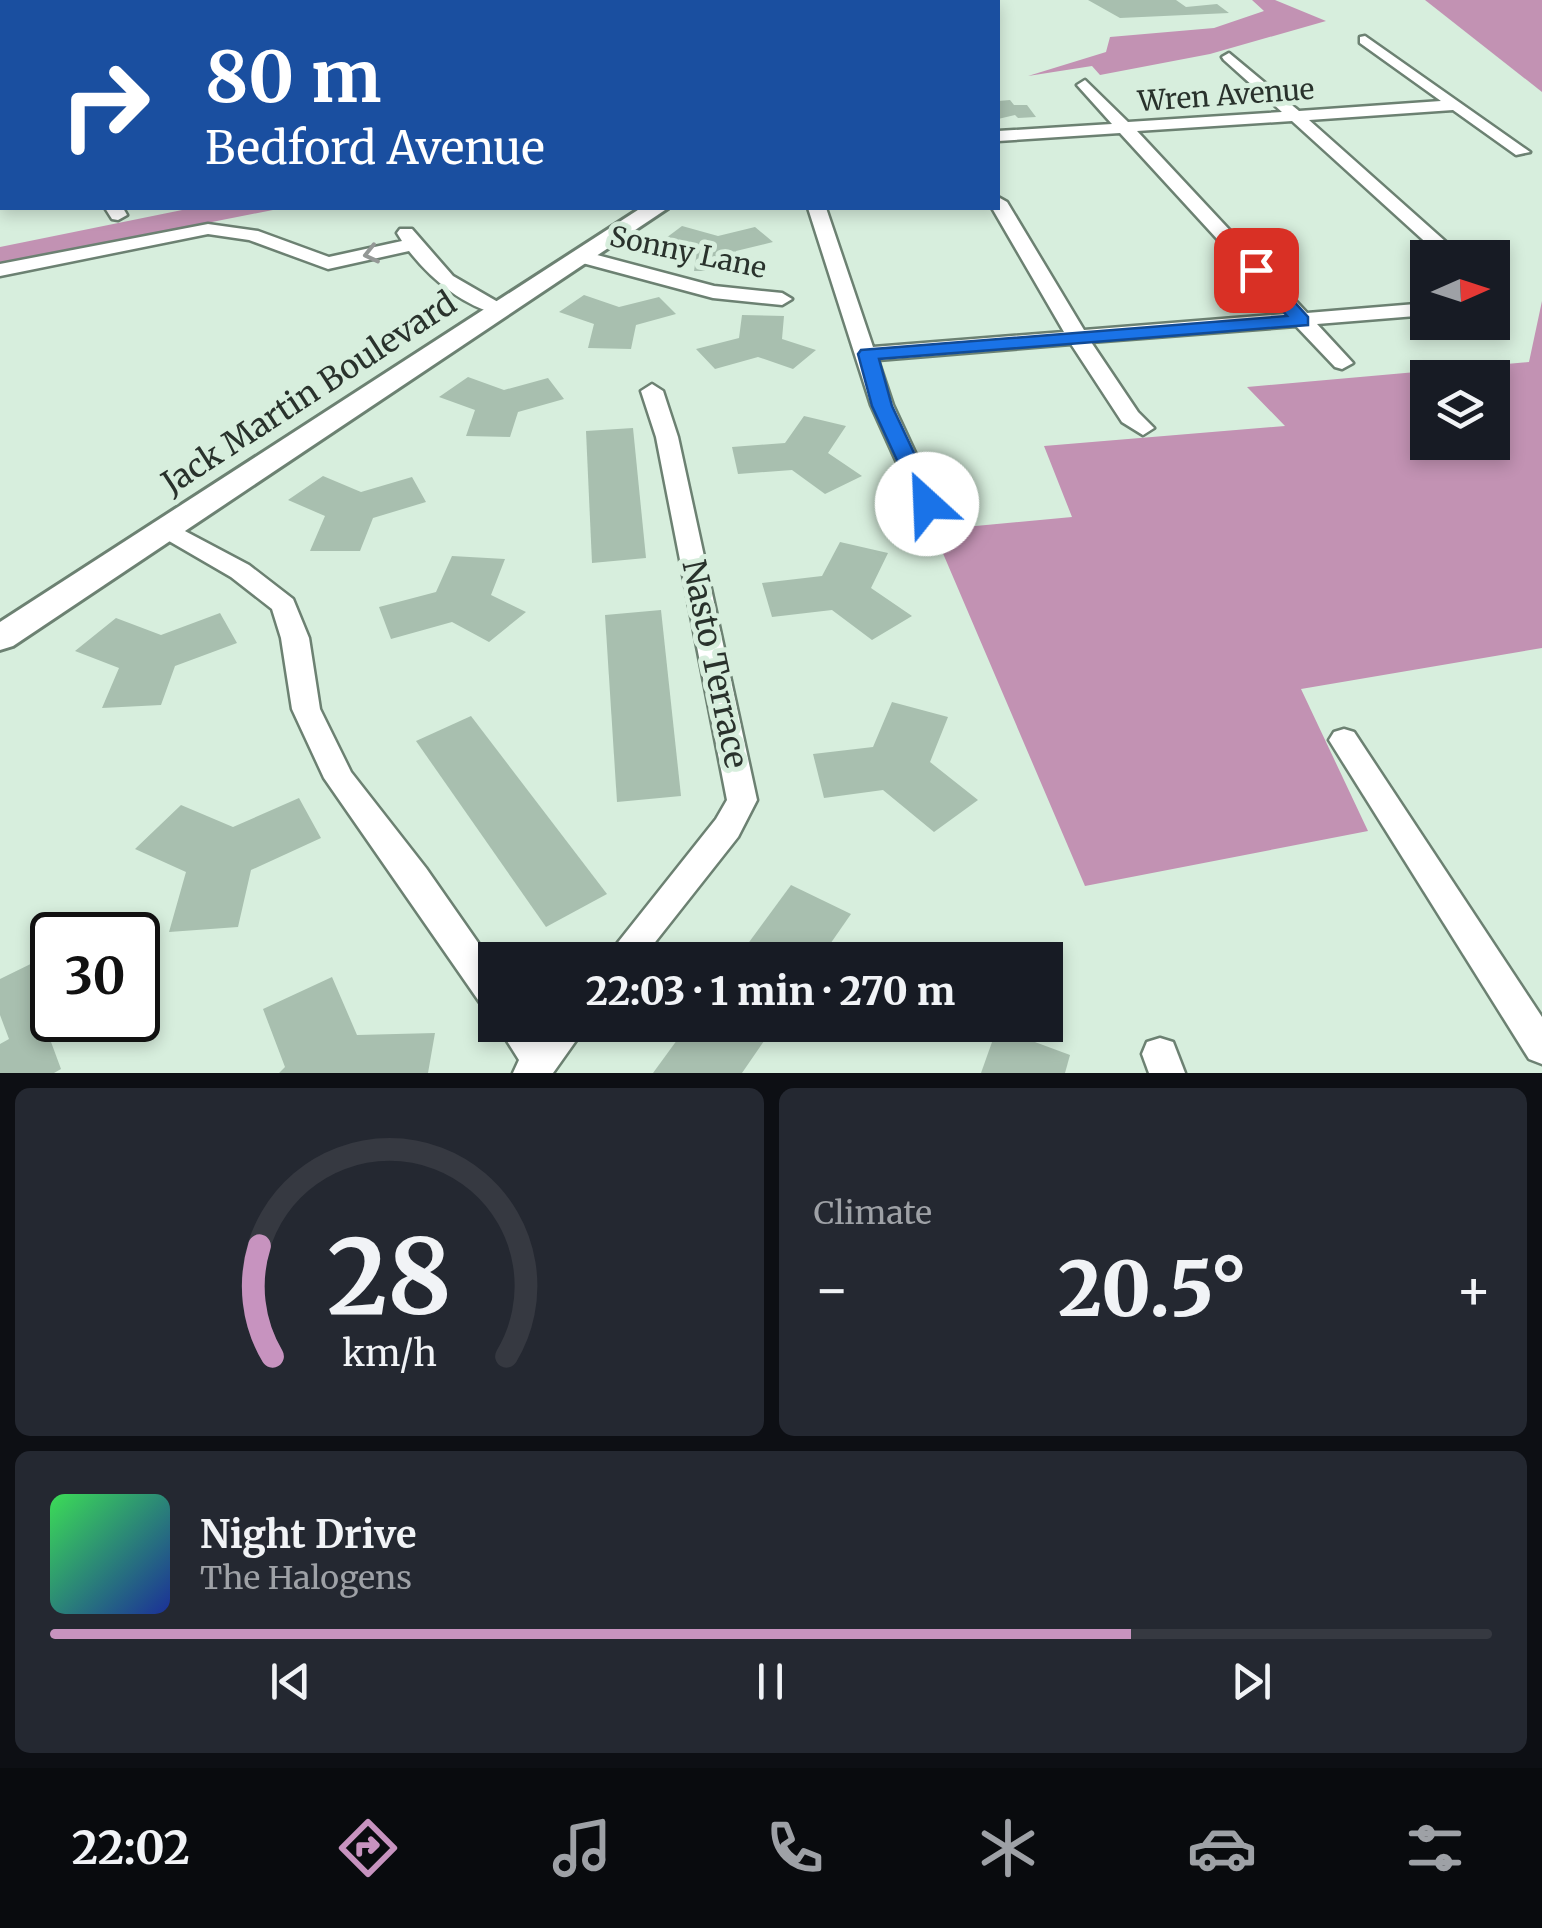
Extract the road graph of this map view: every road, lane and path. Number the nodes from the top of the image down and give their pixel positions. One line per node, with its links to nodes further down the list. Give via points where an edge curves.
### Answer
1 (1365, 40): 4 (street)
2 (1229, 57): 5 (street)
3 (1085, 85): 6 (street)
4 (1458, 105): 5 (street, Wren Avenue); 8 (street)
5 (1298, 115): 6 (street, Wren Avenue); 12 (street)
6 (1126, 127): 7 (street, Wren Avenue); 18 (street)
7 (1000, 136)
8 (1522, 152)
9 (1000, 205): 19 (street)
10 (653, 210): 13 (street, Jack Martin Boulevard)
11 (818, 210): 20 (street)
12 (1434, 240)
13 (582, 257): 15 (street, Sonny Lane, via 714,292); 16 (street, Jack Martin Boulevard)
14 (0, 270): 16 (street, one-way to 14, via 446,284 409,237 328,264 252,235 208,229)
15 (782, 299)
16 (500, 309): 25 (street, Jack Martin Boulevard)
17 (1410, 311): 18 (street)
18 (1301, 321): 19 (street); 21 (street)
19 (1078, 338): 20 (street); 23 (street)
20 (868, 354): 24 (street, via 882,406)
21 (1342, 362)
22 (652, 391): 28 (street, Nasto Terrace, via 742,800)
23 (1142, 428)
24 (927, 504)
25 (166, 530): 26 (street, Jack Martin Boulevard); 29 (street, via 284,605 306,710 339,778)
26 (0, 638)
27 (1344, 740): 32 (street)
28 (635, 942)
29 (478, 972)
30 (522, 1042): 33 (street)
31 (555, 1042): 33 (street)
32 (1542, 1048)
33 (535, 1067)

